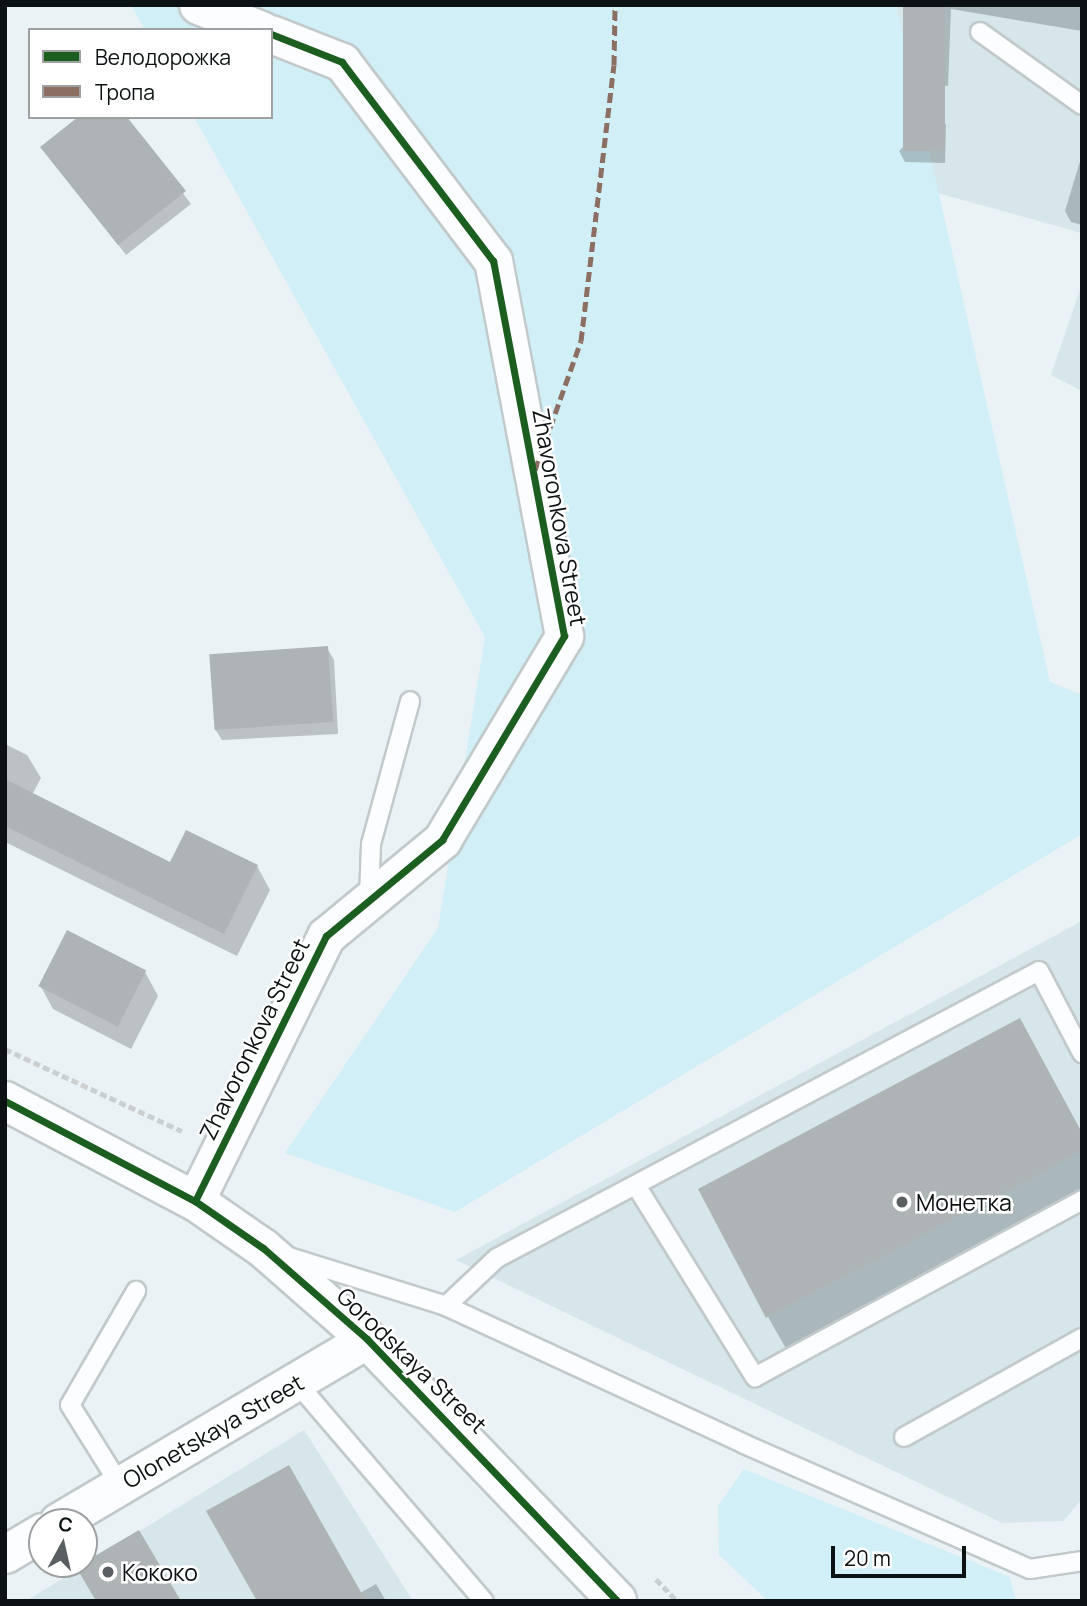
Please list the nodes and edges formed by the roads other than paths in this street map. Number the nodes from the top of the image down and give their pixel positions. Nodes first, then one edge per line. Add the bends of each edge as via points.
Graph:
1 (198, 5) edge
2 (256, 28) edge
3 (980, 32) dead end
4 (273, 35) edge
5 (1082, 105) edge
6 (410, 701) dead end
7 (369, 900) junction
8 (1082, 1053) edge
9 (5, 1101) edge
10 (637, 1187) junction
11 (1082, 1200) edge
12 (195, 1201) junction
13 (263, 1248) junction
14 (136, 1291) dead end
15 (446, 1306) junction
16 (1082, 1338) edge
17 (367, 1339) junction
18 (296, 1382) junction
19 (904, 1437) dead end
20 (120, 1485) junction
21 (81, 1508) edge
22 (28, 1540) edge
23 (5, 1554) edge
24 (1082, 1560) edge
25 (484, 1601) edge
26 (617, 1601) edge

1 - 2 street
3 - 5 lane
4 - 7 street, Zhavoronkova Street via 342,62 492,261 564,636 442,840
6 - 7 lane via 371,844
7 - 12 street, Zhavoronkova Street via 326,936
8 - 10 lane via 1039,971
9 - 12 street, Gorodskaya Street
10 - 11 lane via 755,1377
10 - 15 lane via 497,1258
12 - 13 street, Gorodskaya Street
13 - 15 lane
13 - 17 street, Gorodskaya Street
14 - 20 lane via 69,1405
15 - 24 lane via 1030,1569
16 - 19 lane
17 - 18 street, Olonetskaya Street
17 - 26 street, Gorodskaya Street
18 - 20 street, Olonetskaya Street
18 - 25 lane
20 - 21 street, Olonetskaya Street
22 - 23 street

